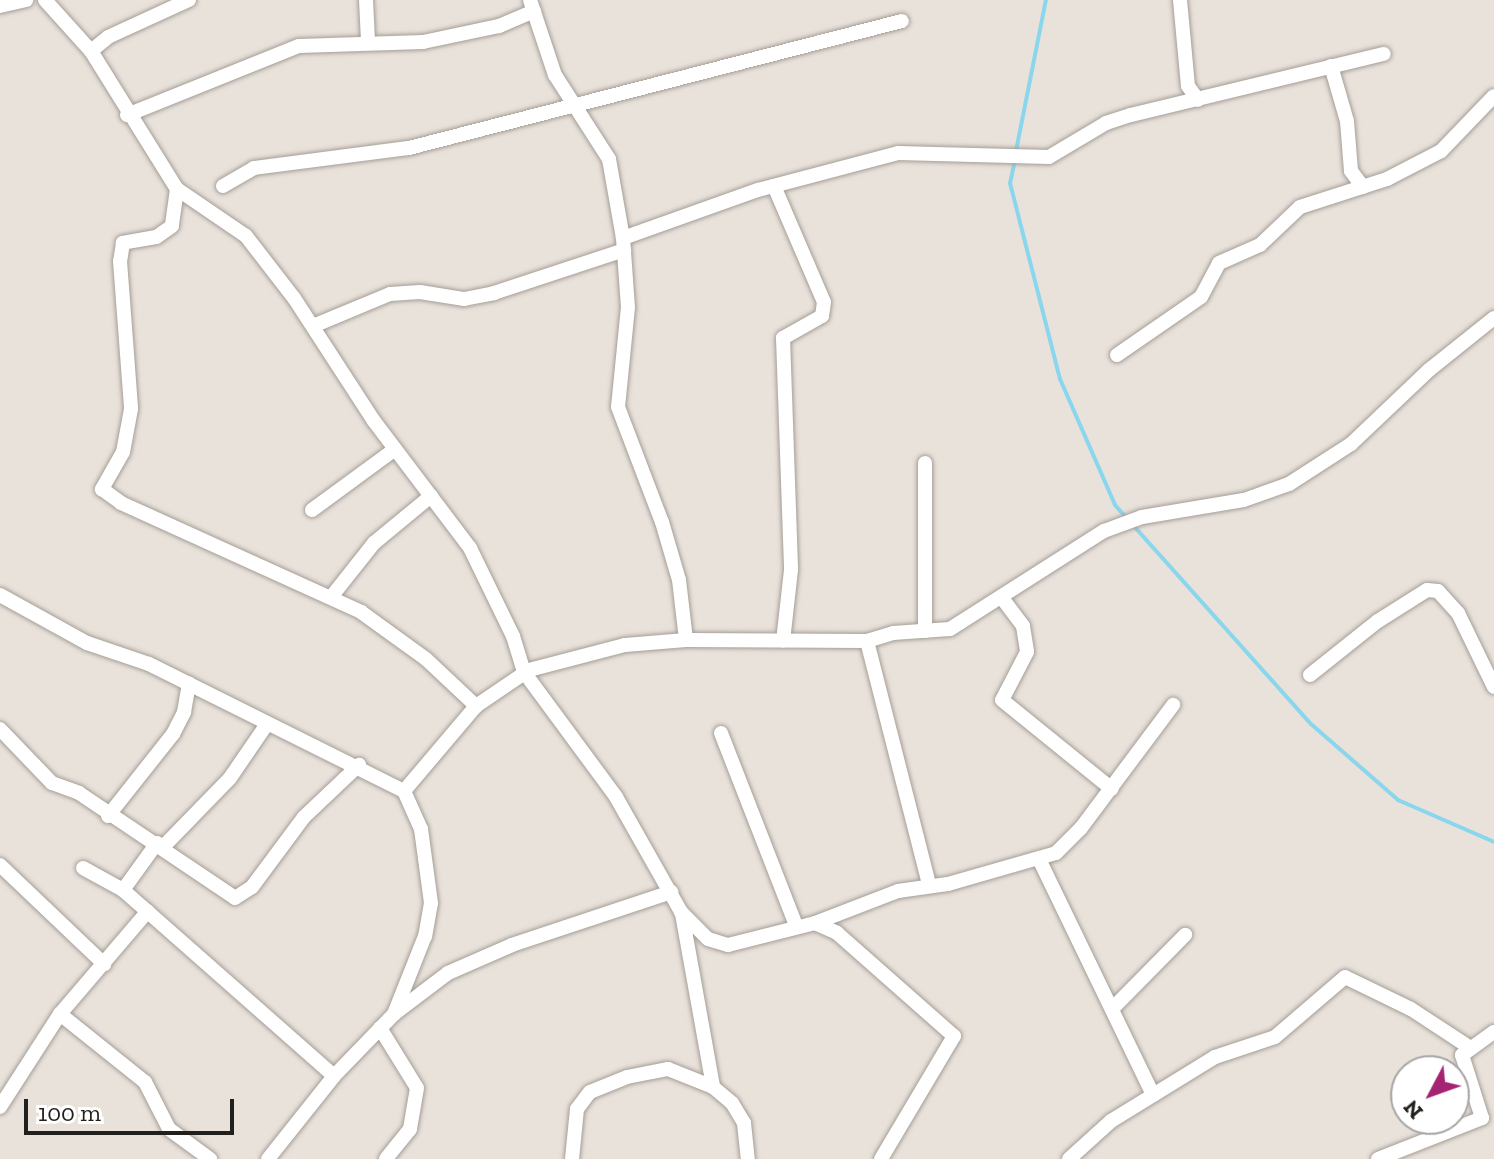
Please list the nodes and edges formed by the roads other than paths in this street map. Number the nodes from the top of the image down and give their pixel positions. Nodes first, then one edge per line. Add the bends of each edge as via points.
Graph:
1 (26, 0) edge
2 (45, 0) edge
3 (189, 0) edge
4 (366, 0) edge
5 (1180, 0) edge
6 (0, 6) edge
7 (532, 6) edge
8 (902, 21) dead end
9 (368, 41) junction
10 (91, 51) junction
11 (1384, 54) dead end
12 (1331, 66) junction
13 (1494, 96) edge
14 (1198, 100) junction
15 (576, 106) junction
16 (127, 115) junction
17 (223, 186) dead end
18 (774, 186) junction
19 (1363, 187) junction
20 (177, 189) junction
21 (623, 244) junction
22 (1494, 318) edge
23 (313, 326) junction
24 (1117, 355) dead end
25 (395, 449) junction
26 (925, 463) dead end
27 (431, 496) junction
28 (312, 510) dead end
29 (0, 595) edge
30 (332, 596) junction
31 (1002, 598) junction
32 (925, 631) junction
33 (686, 640) junction
34 (783, 641) junction
35 (867, 641) junction
36 (524, 672) junction
37 (1310, 675) dead end
38 (189, 683) junction
39 (1494, 687) edge
40 (1173, 705) dead end
41 (476, 706) junction
42 (267, 724) junction
43 (0, 729) edge
44 (721, 733) dead end
45 (359, 765) junction
46 (1112, 789) junction
47 (404, 791) junction
48 (108, 816) junction
49 (160, 845) junction
50 (1039, 859) junction
51 (0, 865) edge
52 (83, 868) dead end
53 (929, 884) junction
54 (123, 890) junction
55 (671, 892) junction
56 (148, 911) junction
57 (681, 912) junction
58 (836, 913) junction
59 (815, 923) junction
60 (796, 925) junction
61 (837, 933) junction
62 (1185, 935) dead end
63 (104, 964) junction
64 (1113, 1008) junction
65 (60, 1014) junction
66 (394, 1014) junction
67 (380, 1028) junction
68 (1494, 1032) edge
69 (1469, 1047) junction
70 (334, 1076) junction
71 (713, 1087) junction
72 (1153, 1095) junction
73 (0, 1107) edge
74 (210, 1159) edge
75 (268, 1159) edge
76 (386, 1159) edge
77 (572, 1159) edge
78 (748, 1159) edge
79 (881, 1159) edge
80 (1069, 1159) edge
81 (1378, 1159) edge

1 - 6 street
2 - 10 street
3 - 10 street via 108,37
4 - 9 street
5 - 14 street via 1188,86
7 - 9 street via 499,26 423,42
7 - 15 street via 555,75
8 - 15 street
9 - 16 street via 299,46
10 - 16 street
11 - 12 street
12 - 14 street
12 - 19 street via 1347,121 1351,171
13 - 19 street via 1441,151
14 - 18 street via 1106,123 1049,157 898,153
15 - 17 street via 380,154 254,168
15 - 21 street via 609,159
16 - 20 street
18 - 21 street
18 - 34 street via 824,302 822,316 783,338 791,570
19 - 24 street via 1300,207 1260,245 1213,268 1201,297
20 - 23 street via 246,236
20 - 30 street via 172,226 156,237 123,243 131,409 123,452 102,489 254,565
21 - 23 street via 494,293 464,299 420,292 390,294
21 - 33 street via 628,328 618,407 679,580
22 - 31 street via 1308,476 1244,500 1122,524
23 - 25 street
25 - 27 street
25 - 28 street
26 - 32 street
27 - 30 street via 374,543
27 - 36 street via 491,585
29 - 38 street via 87,643
30 - 41 street via 392,632
31 - 32 street via 950,629
31 - 46 street via 1023,626 1027,652 1002,700
32 - 35 street
33 - 34 street
33 - 36 street via 588,652
34 - 35 street
35 - 53 street
36 - 41 street
36 - 55 street via 616,797
37 - 39 street via 1427,590 1449,599
38 - 42 street
38 - 48 street via 173,734
40 - 46 street
41 - 47 street
42 - 45 street
42 - 49 street via 230,778
43 - 48 street via 52,783 79,793
44 - 60 street
45 - 47 street
45 - 49 street via 304,817 242,895 217,889
46 - 50 street via 1056,853
47 - 66 street via 421,829 431,903 425,936
48 - 49 street
49 - 54 street
50 - 53 street
50 - 64 street
51 - 63 street
52 - 54 street
53 - 58 street
54 - 56 street
55 - 57 street
55 - 66 street via 460,967
56 - 63 street
56 - 70 street
57 - 60 street via 717,944
57 - 71 street
58 - 59 street
58 - 61 street
59 - 60 street
59 - 61 street
61 - 79 street via 954,1036
62 - 64 street
63 - 65 street
64 - 72 street
65 - 73 street
65 - 74 street via 145,1082 169,1129
66 - 67 street
67 - 70 street
67 - 76 street via 417,1088 410,1129
68 - 69 street
69 - 72 street via 1411,1009 1345,977 1275,1037 1215,1057
69 - 81 street via 1462,1058 1482,1118
70 - 75 street
71 - 77 street via 668,1069 590,1092 577,1109
71 - 78 street via 739,1114
72 - 80 street via 1111,1121

